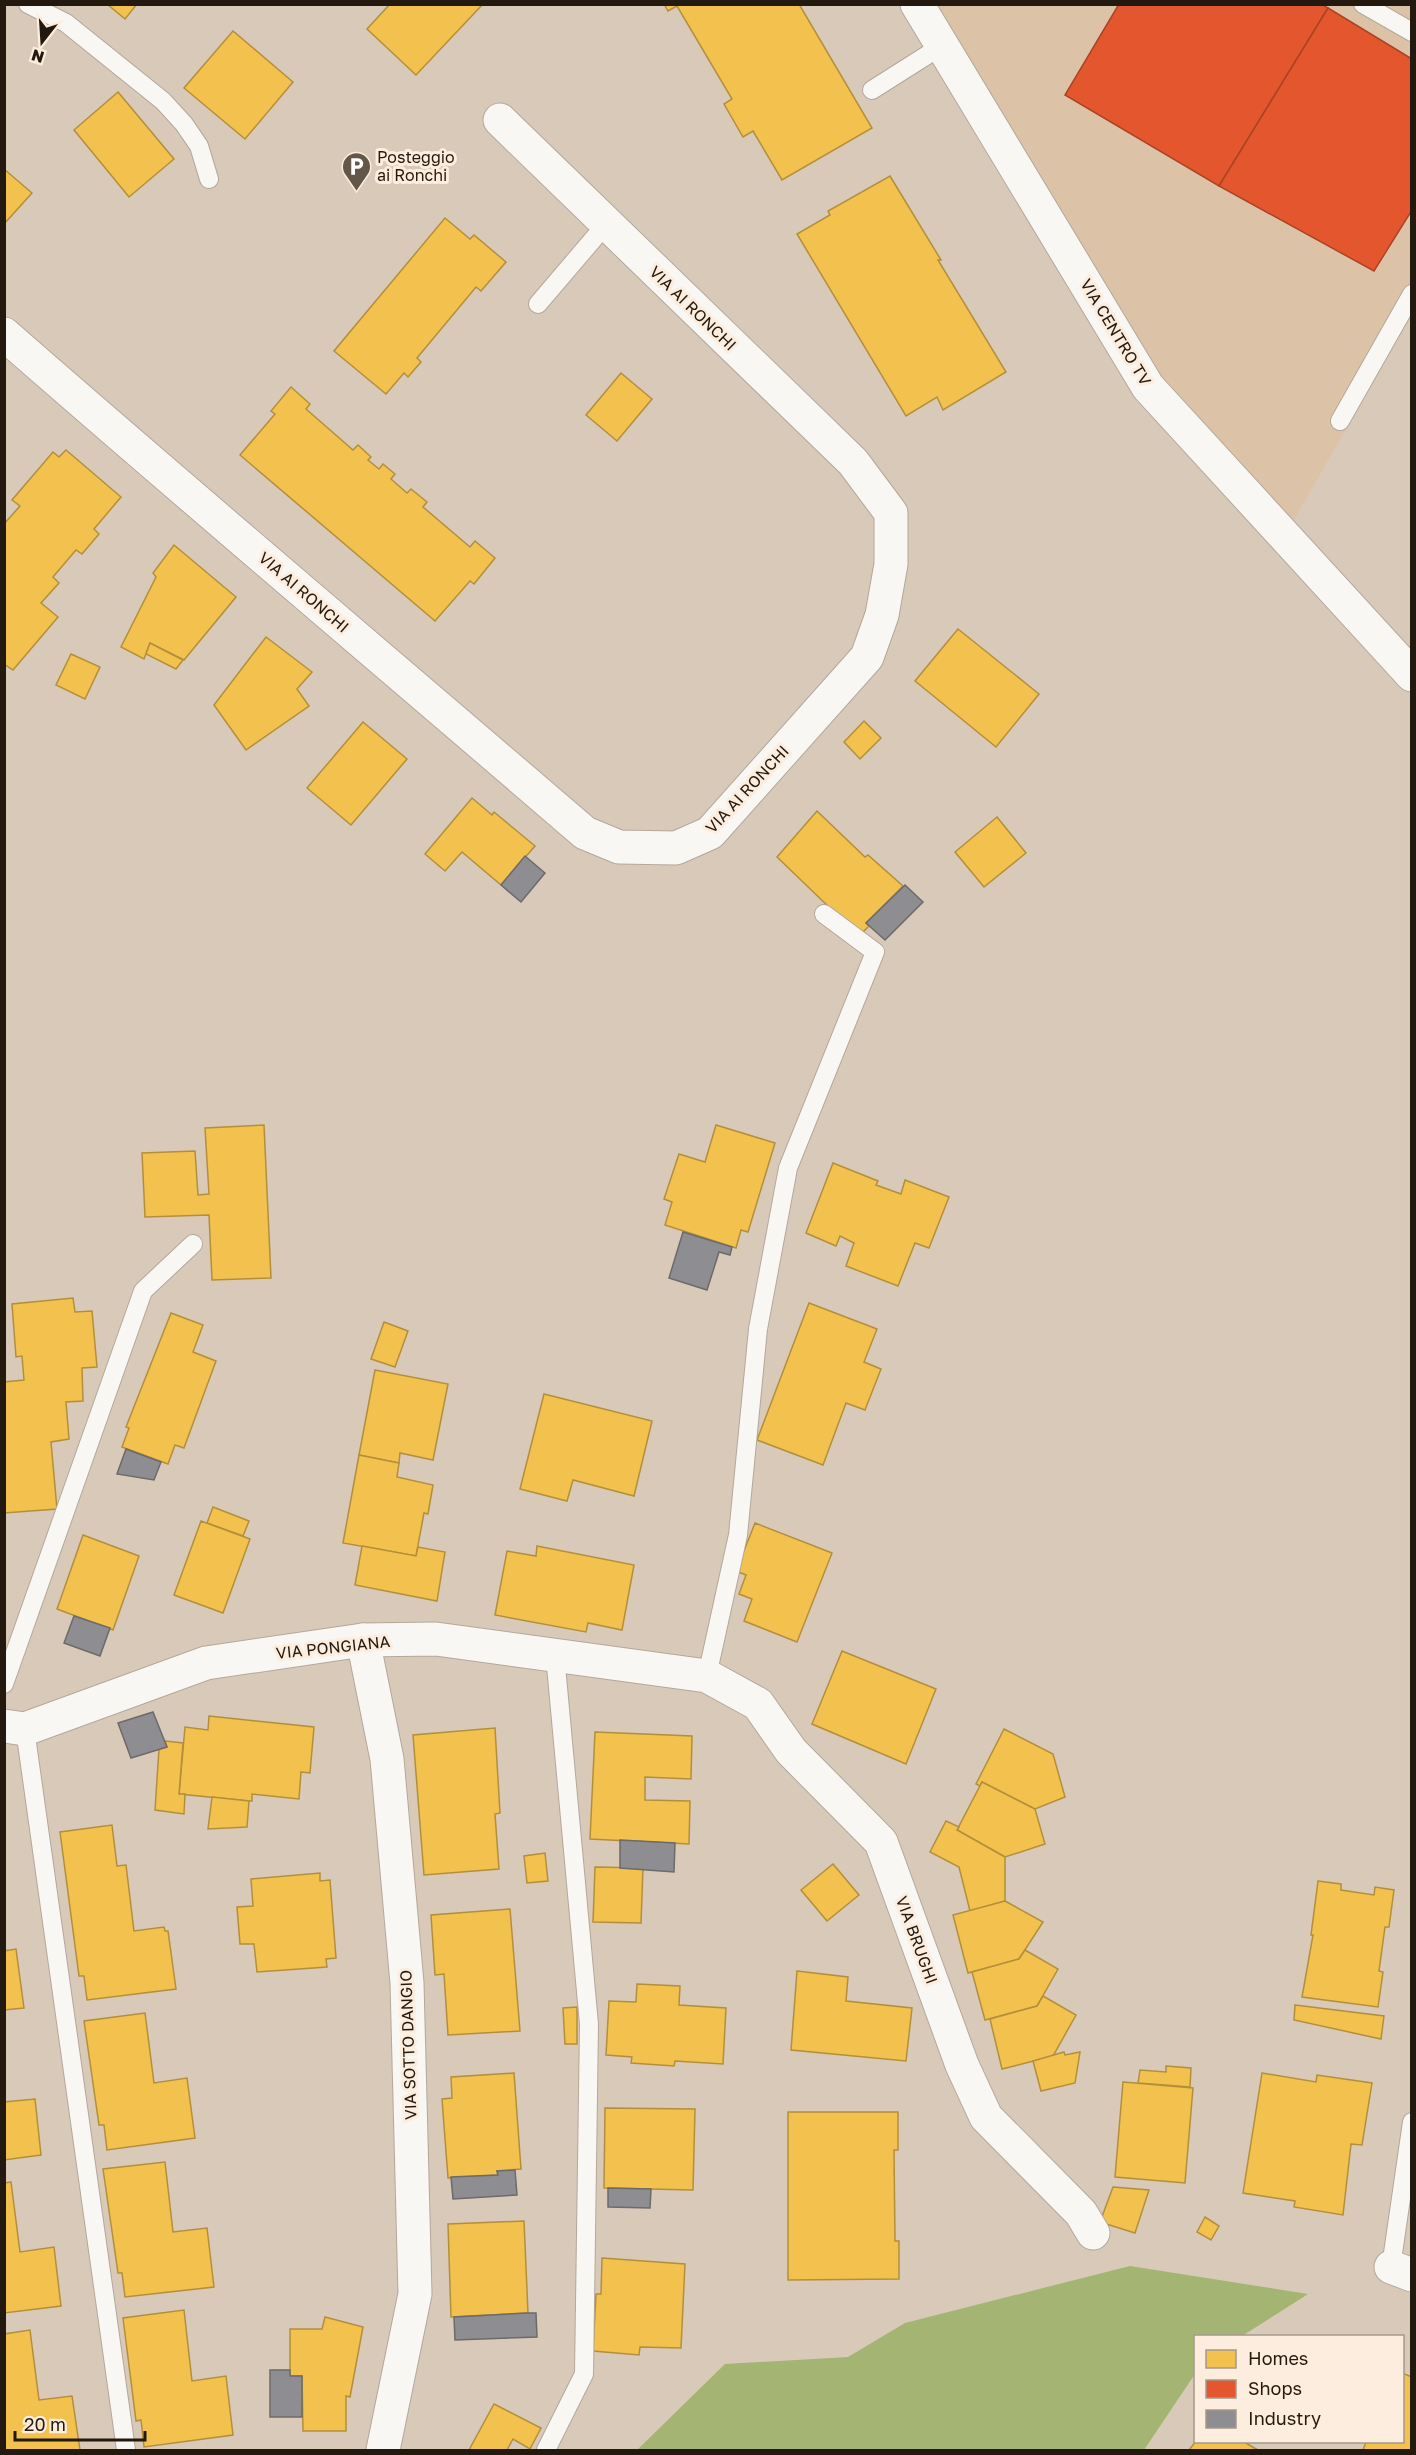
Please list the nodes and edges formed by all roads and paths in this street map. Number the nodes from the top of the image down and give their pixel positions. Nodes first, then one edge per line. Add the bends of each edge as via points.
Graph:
1 (28, 4) edge
2 (917, 4) edge
3 (1363, 4) edge
4 (1412, 32) edge
5 (942, 45) junction
6 (872, 90) dead end
7 (500, 120) dead end
8 (209, 179) dead end
9 (607, 223) junction
10 (1412, 294) edge
11 (538, 304) dead end
12 (4, 334) edge
13 (1340, 421) dead end
14 (1412, 675) edge
15 (824, 914) dead end
16 (193, 1244) dead end
17 (363, 1640) junction
18 (555, 1655) junction
19 (707, 1676) junction
20 (4, 1684) edge
21 (15, 1727) edge
22 (1412, 2122) edge
23 (1093, 2233) dead end
24 (1401, 2271) edge
25 (126, 2451) edge
26 (383, 2451) edge
27 (546, 2451) edge

1 - 8 lane via 66,23 164,101 199,146
2 - 5 street, VIA CENTRO TV
3 - 4 lane
5 - 6 lane
5 - 14 street, VIA CENTRO TV via 1148,387
7 - 9 street, VIA AI RONCHI
9 - 11 lane
9 - 12 street, VIA AI RONCHI via 853,462 891,513 891,564 882,615 867,657 710,833 676,848 619,847 585,833
10 - 13 lane
15 - 19 lane via 875,952 788,1168 758,1329 738,1535
16 - 20 lane via 143,1291
17 - 18 street, VIA PONGIANA via 436,1639
17 - 21 street, VIA PONGIANA via 206,1663
17 - 26 street, VIA SOTTO DANGIO via 387,1759 407,1983 415,2294
18 - 19 street, VIA PONGIANA
18 - 27 lane via 589,2024 584,2374
19 - 23 street, VIA BRUGHI via 758,1704 791,1751 881,1842 962,2065 987,2117 1082,2213
21 - 25 lane
22 - 24 lane

